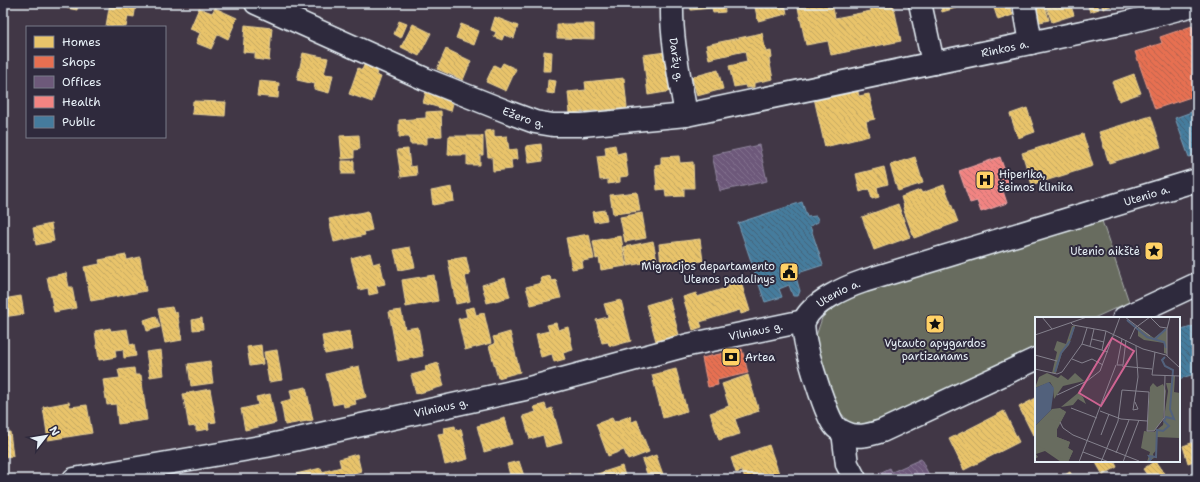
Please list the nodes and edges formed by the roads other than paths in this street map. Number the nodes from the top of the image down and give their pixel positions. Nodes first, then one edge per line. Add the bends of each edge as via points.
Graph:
1 (256, 3) edge
2 (672, 3) edge
3 (920, 3) edge
4 (1024, 3) edge
5 (1197, 4) edge
6 (1030, 43) junction
7 (933, 63) junction
8 (811, 89) joint
9 (686, 115) junction
10 (1197, 180) edge
11 (1197, 284) edge
12 (1126, 317) edge
13 (804, 321) junction
14 (1035, 359) edge
15 (843, 432) junction
16 (74, 479) edge
17 (855, 479) edge

1 - 9 street, Ežero g. via 425,79 535,122 582,125
2 - 9 street, Daržų g. via 675,52
3 - 7 street
4 - 6 street
5 - 6 street, Rinkos a. via 1125,23
6 - 7 street, Rinkos a.
7 - 8 street, Rinkos a.
8 - 9 street, Ežero g.
10 - 13 street, Utenio a. via 864,281 824,300
11 - 12 street
13 - 15 street via 804,337 826,409 834,426
13 - 16 street, Vilniaus g. via 688,345 525,389 347,429 266,446
14 - 15 street via 882,431 867,436 854,436
15 - 17 street via 847,464

